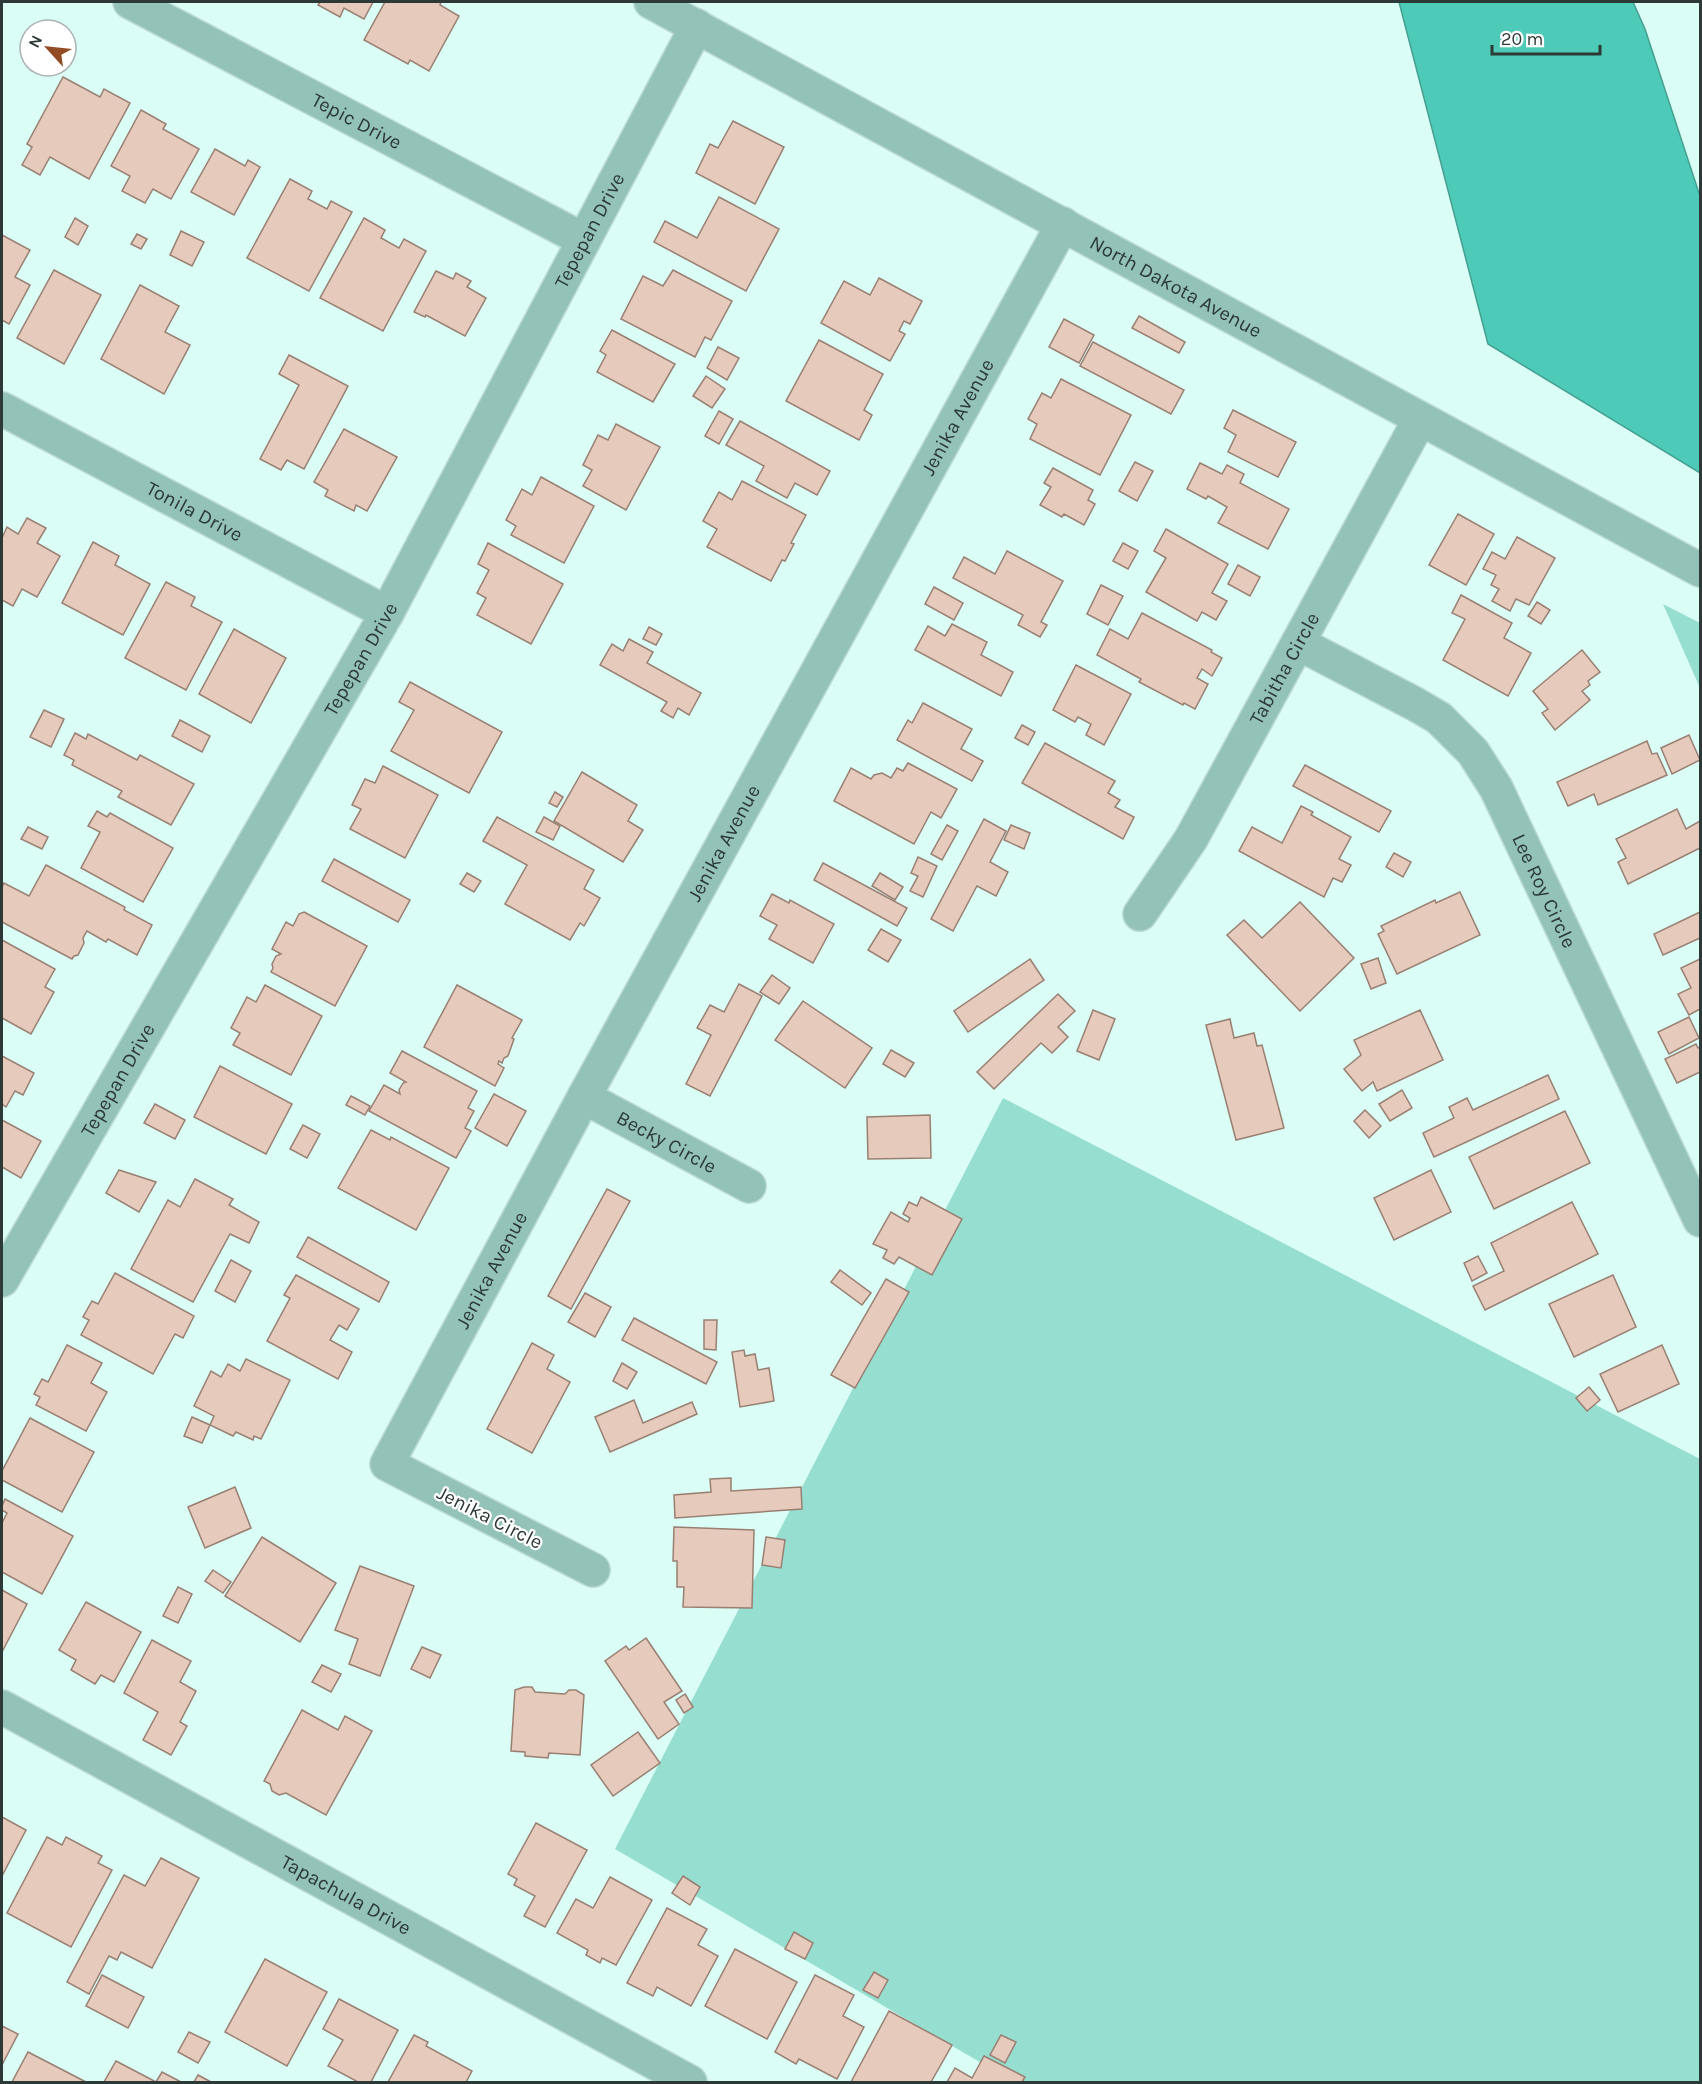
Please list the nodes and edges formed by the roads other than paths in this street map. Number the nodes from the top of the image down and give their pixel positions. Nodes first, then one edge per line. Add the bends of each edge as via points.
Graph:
1 (130, 2) edge
2 (651, 2) edge
3 (697, 26) junction
4 (1063, 224) junction
5 (584, 240) junction
6 (2, 409) edge
7 (1420, 418) junction
8 (1701, 570) edge
9 (387, 613) junction
10 (1298, 642) junction
11 (1140, 914) dead end
12 (584, 1097) junction
13 (749, 1186) dead end
14 (1701, 1220) edge
15 (2, 1280) edge
16 (387, 1464) joint
17 (593, 1570) dead end
18 (2, 1707) edge
19 (690, 2082) edge

1 - 5 street, Tepic Drive
2 - 3 street, North Dakota Avenue
3 - 4 street, North Dakota Avenue
3 - 5 street, Tepepan Drive
4 - 7 street, North Dakota Avenue
4 - 12 street, Jenika Avenue
5 - 9 street, Tepepan Drive
6 - 9 street, Tonila Drive
7 - 8 street, North Dakota Avenue
7 - 10 street, Tabitha Circle
9 - 15 street, Tepepan Drive
10 - 11 street, Tabitha Circle via 1191,839
10 - 14 street, Lee Roy Circle via 1439,718 1473,752 1496,788
12 - 13 street, Becky Circle
12 - 16 street, Jenika Avenue
16 - 17 street, Jenika Circle
18 - 19 street, Tapachula Drive

